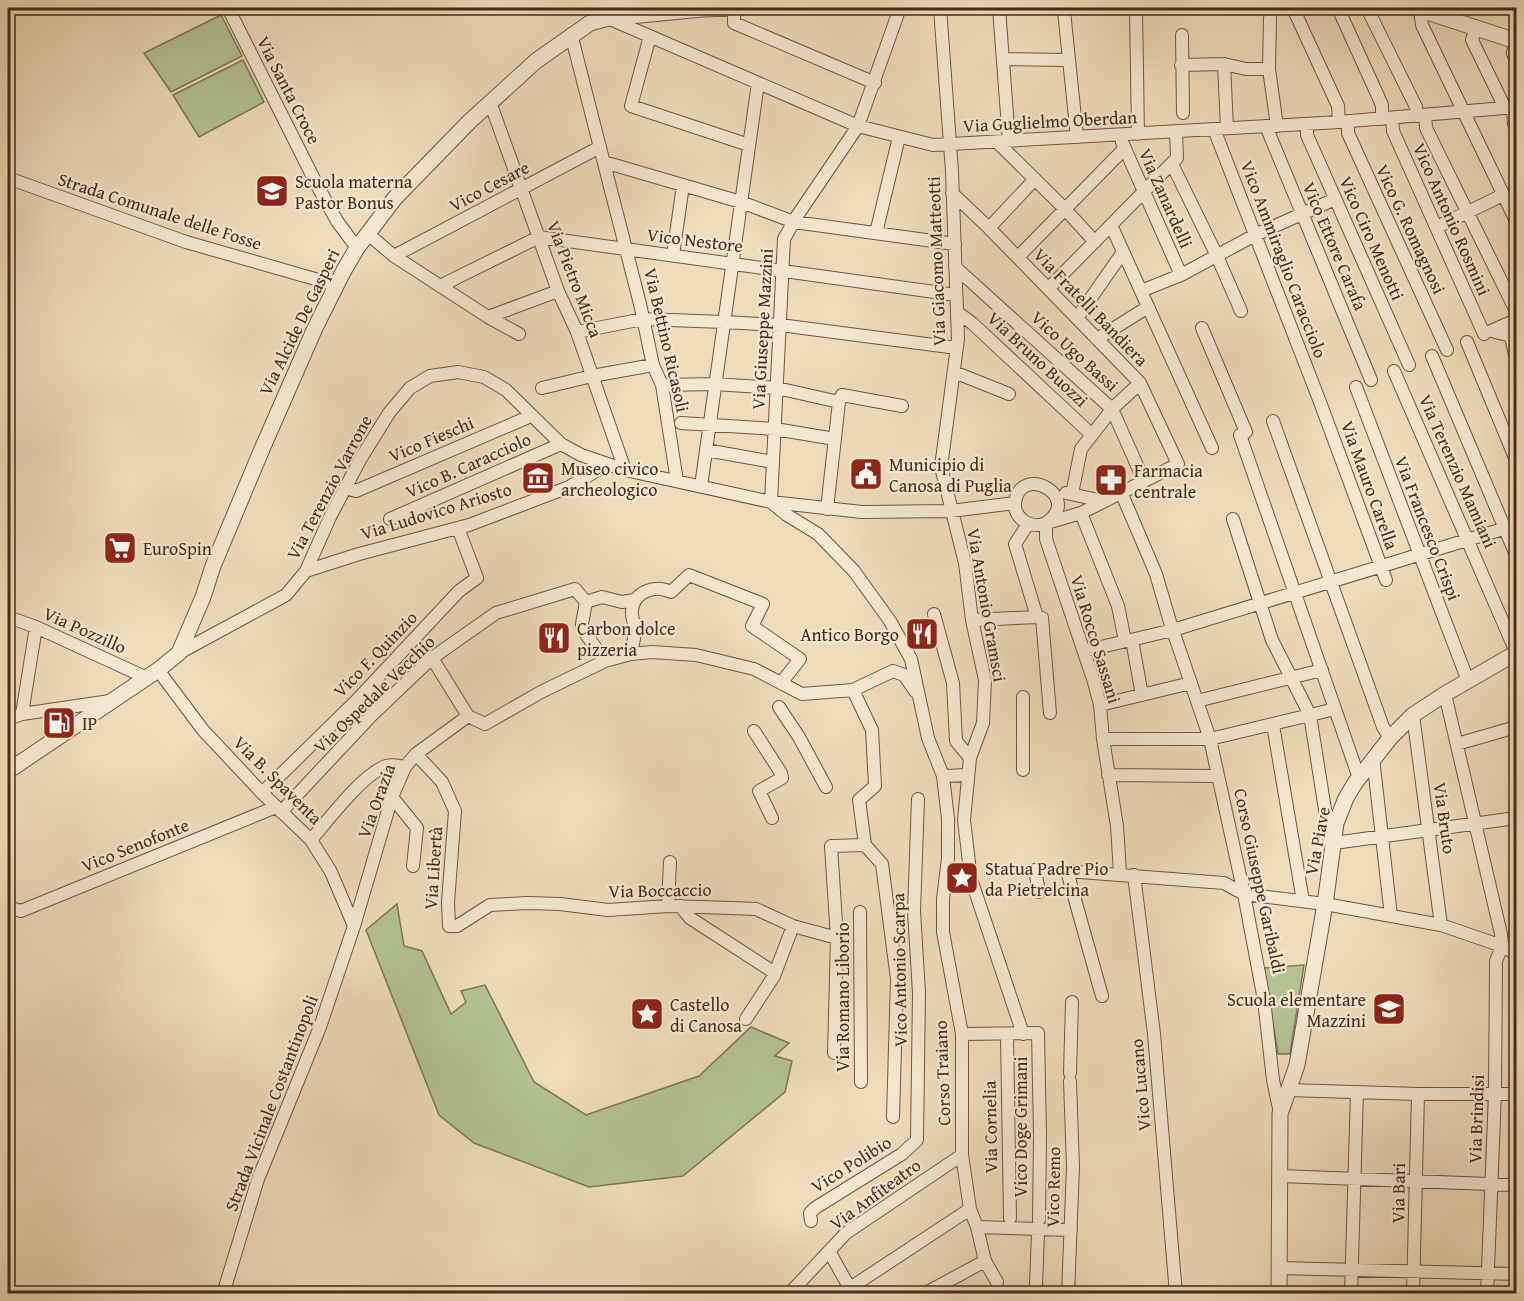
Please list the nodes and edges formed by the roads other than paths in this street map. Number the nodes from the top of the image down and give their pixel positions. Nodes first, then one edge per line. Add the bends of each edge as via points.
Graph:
1 (228, 8) edge
2 (702, 8) edge
3 (734, 8) edge
4 (739, 8) edge
5 (900, 8) edge
6 (940, 8) edge
7 (999, 8) edge
8 (1136, 8) edge
9 (1293, 8) edge
10 (1338, 8) edge
11 (1367, 8) edge
12 (1419, 8) edge
13 (1064, 11) dead end
14 (609, 18) junction
15 (1270, 18) dead end
16 (1476, 27) junction
17 (571, 34) junction
18 (1182, 35) dead end
19 (650, 36) junction
20 (1516, 40) edge
21 (1003, 59) junction
22 (1069, 60) junction
23 (1516, 60) edge
24 (1224, 64) junction
25 (1181, 65) junction
26 (1269, 69) junction
27 (758, 83) junction
28 (875, 83) junction
29 (490, 102) junction
30 (1511, 108) edge
31 (1464, 112) junction
32 (1183, 113) dead end
33 (1421, 115) junction
34 (1387, 118) junction
35 (1344, 122) junction
36 (1307, 124) junction
37 (858, 126) junction
38 (1271, 126) junction
39 (1220, 129) junction
40 (1516, 129) edge
41 (1176, 132) junction
42 (1138, 134) junction
43 (1120, 135) junction
44 (899, 137) junction
45 (1077, 137) junction
46 (1003, 142) junction
47 (749, 145) junction
48 (950, 145) junction
49 (600, 147) junction
50 (1125, 148) junction
51 (604, 162) junction
52 (1172, 164) junction
53 (8, 178) edge
54 (1035, 179) junction
55 (683, 185) junction
56 (522, 189) junction
57 (1144, 192) junction
58 (952, 193) junction
59 (1503, 195) junction
60 (1335, 199) junction
61 (741, 202) junction
62 (1065, 209) junction
63 (1469, 212) junction
64 (1302, 214) junction
65 (1516, 221) edge
66 (794, 222) junction
67 (1111, 225) junction
68 (1437, 227) junction
69 (989, 228) junction
70 (876, 233) junction
71 (368, 234) junction
72 (1255, 235) junction
73 (539, 237) junction
74 (1095, 242) junction
75 (955, 244) junction
76 (357, 248) junction
77 (626, 249) junction
78 (1123, 252) junction
79 (673, 255) junction
80 (394, 256) junction
81 (1217, 256) junction
82 (1018, 257) junction
83 (732, 262) junction
84 (955, 267) junction
85 (783, 270) junction
86 (1181, 275) junction
87 (336, 285) junction
88 (440, 286) junction
89 (1048, 289) junction
90 (558, 291) junction
91 (1141, 291) junction
92 (956, 294) junction
93 (1148, 307) junction
94 (1516, 310) edge
95 (1241, 311) dead end
96 (957, 312) junction
97 (488, 317) junction
98 (1077, 318) junction
99 (643, 319) junction
100 (1516, 320) edge
101 (724, 322) junction
102 (780, 325) junction
103 (1202, 328) dead end
104 (577, 332) junction
105 (1488, 333) junction
106 (519, 334) dead end
107 (1514, 337) edge
108 (1097, 339) junction
109 (1467, 342) dead end
110 (957, 348) junction
111 (1447, 350) dead end
112 (1432, 356) dead end
113 (1516, 359) edge
114 (653, 364) junction
115 (1409, 365) dead end
116 (1394, 371) dead end
117 (954, 372) junction
118 (592, 376) junction
119 (1371, 380) dead end
120 (1140, 383) junction
121 (715, 384) junction
122 (662, 385) junction
123 (1356, 387) dead end
124 (542, 388) dead end
125 (777, 388) junction
126 (1009, 394) dead end
127 (839, 402) junction
128 (1320, 402) joint
129 (902, 406) dead end
130 (1112, 410) junction
131 (531, 416) junction
132 (1273, 421) dead end
133 (681, 423) dead end
134 (710, 424) junction
135 (775, 429) junction
136 (1092, 435) junction
137 (835, 439) junction
138 (561, 444) junction
139 (1212, 448) dead end
140 (706, 450) junction
141 (1516, 460) edge
142 (773, 462) junction
143 (606, 465) junction
144 (625, 471) junction
145 (677, 481) junction
146 (1144, 481) junction
147 (701, 486) junction
148 (346, 488) junction
149 (1051, 490) junction
150 (1121, 492) junction
151 (1072, 494) junction
152 (1103, 501) junction
153 (771, 502) junction
154 (1015, 503) junction
155 (827, 509) junction
156 (951, 511) junction
157 (1081, 513) junction
158 (390, 519) dead end
159 (1233, 519) dead end
160 (1046, 523) junction
161 (1028, 524) junction
162 (1511, 527) edge
163 (458, 528) junction
164 (1468, 540) junction
165 (1420, 555) junction
166 (1516, 555) edge
167 (1381, 566) junction
168 (306, 571) junction
169 (1386, 580) dead end
170 (1331, 581) junction
171 (1295, 593) junction
172 (634, 600) junction
173 (586, 602) junction
174 (1261, 604) junction
175 (934, 614) dead end
176 (8, 617) edge
177 (1037, 617) junction
178 (972, 620) junction
179 (36, 627) junction
180 (1173, 630) junction
181 (1129, 640) junction
182 (1084, 651) junction
183 (179, 653) junction
184 (1516, 653) edge
185 (631, 654) junction
186 (432, 658) junction
187 (606, 660) junction
188 (1322, 670) junction
189 (153, 674) junction
190 (1291, 677) junction
191 (1468, 681) junction
192 (781, 683) junction
193 (1191, 683) junction
194 (853, 690) junction
195 (917, 694) junction
196 (1445, 694) junction
197 (1142, 695) junction
198 (1023, 697) dead end
199 (114, 700) junction
200 (1197, 701) junction
201 (1100, 705) junction
202 (779, 707) dead end
203 (1335, 709) junction
204 (1050, 712) dead end
205 (22, 714) junction
206 (1310, 715) junction
207 (1413, 715) junction
208 (468, 716) junction
209 (8, 718) edge
210 (1273, 725) junction
211 (1516, 727) edge
212 (754, 730) dead end
213 (1210, 738) junction
214 (1390, 738) junction
215 (1103, 739) junction
216 (1456, 744) junction
217 (416, 754) junction
218 (970, 758) junction
219 (1374, 758) junction
220 (405, 767) junction
221 (1023, 770) dead end
222 (8, 771) edge
223 (967, 775) junction
224 (943, 776) junction
225 (1108, 776) junction
226 (1218, 776) junction
227 (1359, 778) junction
228 (826, 787) dead end
229 (261, 793) junction
230 (392, 797) junction
231 (918, 799) dead end
232 (278, 810) junction
233 (772, 818) dead end
234 (1516, 818) edge
235 (948, 819) junction
236 (964, 820) junction
237 (1475, 823) junction
238 (1428, 830) junction
239 (1382, 836) junction
240 (311, 840) junction
241 (1334, 843) junction
242 (865, 845) junction
243 (969, 855) junction
244 (948, 858) junction
245 (670, 862) dead end
246 (413, 866) dead end
247 (1035, 870) dead end
248 (1120, 873) junction
249 (1134, 874) junction
250 (1039, 892) dead end
251 (1244, 894) junction
252 (1303, 902) junction
253 (1325, 904) junction
254 (8, 905) edge
255 (674, 906) junction
256 (860, 912) dead end
257 (1391, 916) junction
258 (1441, 925) junction
259 (354, 926) junction
260 (448, 926) joint
261 (793, 926) junction
262 (837, 939) junction
263 (1502, 946) junction
264 (1516, 954) edge
265 (775, 973) junction
266 (1101, 996) dead end
267 (1072, 1002) dead end
268 (746, 1019) dead end
269 (962, 1034) junction
270 (1023, 1034) junction
271 (1006, 1035) junction
272 (834, 1053) dead end
273 (861, 1082) dead end
274 (1288, 1090) junction
275 (1357, 1092) junction
276 (1495, 1093) junction
277 (1418, 1094) junction
278 (1516, 1094) edge
279 (1280, 1114) junction
280 (893, 1117) dead end
281 (917, 1140) joint
282 (962, 1155) junction
283 (1280, 1176) junction
284 (1354, 1179) junction
285 (1416, 1182) junction
286 (1492, 1184) junction
287 (1516, 1185) edge
288 (970, 1209) junction
289 (1010, 1218) dead end
290 (1039, 1220) dead end
291 (811, 1221) dead end
292 (977, 1227) junction
293 (1071, 1230) junction
294 (1038, 1233) dead end
295 (829, 1251) junction
296 (986, 1261) junction
297 (1279, 1268) junction
298 (1352, 1269) junction
299 (1414, 1271) junction
300 (1488, 1273) junction
301 (1516, 1274) edge
302 (997, 1282) dead end
303 (1036, 1285) dead end
304 (851, 1291) edge
305 (223, 1293) edge
306 (789, 1293) edge
307 (924, 1293) edge
308 (1068, 1293) edge
309 (1176, 1293) edge
310 (1279, 1293) edge
311 (1351, 1293) edge
312 (1413, 1293) edge
313 (1487, 1293) edge

1 - 76 street, Via Santa Croce via 317,186
2 - 3 street, Via Alcide De Gasperi
2 - 14 street, Via Alcide De Gasperi
3 - 4 street, Via Alcide De Gasperi
3 - 28 street via 734,23
5 - 28 street, Via Giuseppe Mazzini
6 - 48 street, Via Giacomo Matteotti
7 - 21 street
8 - 42 street
9 - 35 street, Vico G. Romagnosi
10 - 34 street, Vico Antonio Rosmini
11 - 33 street
12 - 16 street
12 - 31 street via 1422,25
13 - 22 street
14 - 17 street, Via Alcide De Gasperi
14 - 19 street, Via Guglielmo Oberdan
15 - 26 street, Vico Ettore Carafa
16 - 20 street
16 - 30 street via 1472,39
17 - 29 street, Via Alcide De Gasperi
17 - 49 street, Via Bettino Ricasoli
18 - 25 street
19 - 27 street, Via Guglielmo Oberdan
19 - 47 street via 632,106
20 - 23 street
21 - 22 street
21 - 46 street
22 - 45 street
24 - 25 street
24 - 26 street
24 - 39 street, Vico Ammiraglio Caracciolo
25 - 32 street
26 - 38 street, Vico Ettore Carafa
27 - 37 street, Via Guglielmo Oberdan
27 - 47 street
28 - 37 street, Via Giuseppe Mazzini
29 - 56 street, Via Pietro Micca
29 - 71 street, Via Alcide De Gasperi via 395,198
30 - 31 street, Via Guglielmo Oberdan
30 - 40 street
31 - 33 street, Via Guglielmo Oberdan
31 - 59 street
33 - 34 street, Via Guglielmo Oberdan
33 - 63 street
34 - 35 street, Via Guglielmo Oberdan
34 - 68 street, Vico Antonio Rosmini
35 - 36 street, Via Guglielmo Oberdan
35 - 111 street, Vico G. Romagnosi
36 - 38 street, Via Guglielmo Oberdan
36 - 60 street, Vico Ciro Menotti via 1307,135
37 - 44 street, Via Guglielmo Oberdan
37 - 66 street, Via Giuseppe Mazzini
38 - 39 street, Via Guglielmo Oberdan
38 - 64 street, Vico Ettore Carafa
39 - 41 street, Via Guglielmo Oberdan
39 - 72 street, Vico Ammiraglio Caracciolo
41 - 42 street, Via Guglielmo Oberdan
41 - 52 street via 1177,158
42 - 43 street, Via Guglielmo Oberdan
43 - 45 street, Via Guglielmo Oberdan
43 - 50 street, Via Zanardelli
44 - 48 street, Via Guglielmo Oberdan
44 - 70 street
45 - 46 street, Via Guglielmo Oberdan
46 - 48 street, Via Guglielmo Oberdan
46 - 54 street
47 - 61 street
48 - 58 street, Via Giacomo Matteotti
49 - 51 street, Via Bettino Ricasoli
49 - 56 street, Vico Cesare
50 - 57 street, Via Zanardelli
50 - 62 street
51 - 55 street
51 - 77 street, Via Bettino Ricasoli
52 - 57 street
52 - 81 street
53 - 87 street, Strada Comunale delle Fosse via 186,242
54 - 62 street
54 - 69 street
55 - 61 street
55 - 79 street
56 - 73 street, Via Pietro Micca
56 - 80 street, Vico Cesare
57 - 67 street
57 - 86 street, Via Zanardelli
58 - 69 street, Via Fratelli Bandiera
58 - 75 street, Via Giacomo Matteotti
59 - 63 street
59 - 65 street
60 - 64 street
60 - 115 street, Vico Ciro Menotti
61 - 66 street
61 - 83 street
62 - 74 street
62 - 82 street
63 - 68 street
63 - 94 street
64 - 72 street
64 - 119 street, Vico Ettore Carafa
66 - 70 street
66 - 85 street, Via Giuseppe Mazzini via 784,239
67 - 74 street
67 - 78 street
68 - 105 street, Vico Antonio Rosmini
69 - 82 street, Via Fratelli Bandiera
70 - 75 street
71 - 76 street, Via Alcide De Gasperi
71 - 80 street
72 - 81 street
72 - 128 street, Vico Ammiraglio Caracciolo
73 - 77 street, Vico Nestore
73 - 88 street
73 - 90 street, Via Pietro Micca
74 - 89 street
75 - 84 street, Via Giacomo Matteotti
76 - 87 street, Via Alcide De Gasperi
77 - 79 street, Vico Nestore
77 - 99 street, Via Bettino Ricasoli
78 - 91 street
78 - 98 street
79 - 83 street, Vico Nestore
80 - 88 street
81 - 86 street
81 - 95 street
82 - 89 street, Via Fratelli Bandiera
83 - 85 street, Vico Nestore
83 - 101 street
84 - 92 street, Via Giacomo Matteotti
84 - 130 street, Vico Ugo Bassi
85 - 92 street, Vico Nestore
85 - 102 street, Via Giuseppe Mazzini
86 - 91 street
87 - 183 street, Via Alcide De Gasperi via 262,449
88 - 97 street
89 - 98 street, Via Fratelli Bandiera
90 - 97 street
90 - 104 street, Via Pietro Micca
91 - 93 street
92 - 96 street, Via Giacomo Matteotti
93 - 108 street
93 - 139 street
96 - 110 street, Via Giacomo Matteotti
96 - 136 street, Via Bruno Buozzi
97 - 106 street
98 - 108 street, Via Fratelli Bandiera
99 - 101 street
99 - 104 street
99 - 114 street, Via Bettino Ricasoli
100 - 105 street
101 - 102 street
101 - 121 street
102 - 110 street
102 - 125 street, Via Giuseppe Mazzini
103 - 171 street via 1243,433
104 - 118 street, Via Pietro Micca
105 - 107 street
107 - 113 street
108 - 120 street, Via Fratelli Bandiera
109 - 141 street
110 - 117 street, Via Giacomo Matteotti
112 - 162 street
114 - 118 street
114 - 122 street, Via Bettino Ricasoli
116 - 164 street, Via Terenzio Mamiani
117 - 126 street
117 - 156 street, Via Giacomo Matteotti via 941,467
118 - 124 street
118 - 144 street, Via Pietro Micca
120 - 130 street
120 - 146 street, Via Fratelli Bandiera via 1178,464
121 - 122 street
121 - 125 street
121 - 134 street
122 - 145 street, Via Bettino Ricasoli
123 - 165 street, Via Francesco Crispi
125 - 127 street
125 - 135 street, Via Giuseppe Mazzini
127 - 129 street via 842,395
127 - 137 street
128 - 167 street, Via Mauro Carella
130 - 136 street
130 - 146 street, Vico Ugo Bassi
131 - 138 street, Via Terenzio Varrone
131 - 148 street, Vico Fieschi via 356,491
131 - 148 street, Via Terenzio Varrone via 506,390 484,377 458,372 430,376 410,388 394,406
132 - 170 street
133 - 134 street
134 - 135 street
134 - 140 street
135 - 137 street
135 - 142 street, Via Giuseppe Mazzini
136 - 151 street via 1081,449
137 - 155 street
138 - 143 street, Via Terenzio Varrone
138 - 158 street, Vico B. Caracciolo
140 - 142 street
140 - 147 street
142 - 153 street, Via Giuseppe Mazzini
143 - 144 street, Via Terenzio Varrone
143 - 163 street, Via Ludovico Ariosto via 569,487
144 - 145 street, Via Terenzio Varrone
145 - 147 street, Via Terenzio Varrone
146 - 150 street
147 - 153 street, Via Terenzio Varrone
148 - 168 street, Via Terenzio Varrone
149 - 151 street
149 - 154 street via 1041,484 1029,485 1019,492
149 - 160 street via 1057,508
150 - 152 street
150 - 180 street, Corso Giuseppe Garibaldi via 1156,574
151 - 152 street
152 - 157 street
153 - 155 street, Via Terenzio Varrone
153 - 195 street, Corso Traiano via 818,534 854,571 890,621 911,659
154 - 156 street, Via Terenzio Varrone
154 - 161 street via 1020,518
155 - 156 street, Via Terenzio Varrone
156 - 178 street, Via Antonio Gramsci via 965,563
157 - 160 street
157 - 181 street
159 - 174 street
160 - 161 street
160 - 182 street, Via Rocco Sassani via 1046,539
161 - 177 street via 1016,544
162 - 164 street
162 - 166 street
163 - 168 street, Via Ludovico Ariosto
163 - 229 street, Vico F. Quinzio via 477,578 459,591 356,701
164 - 165 street
164 - 184 street, Via Terenzio Mamiani
165 - 167 street
165 - 191 street, Via Francesco Crispi
167 - 169 street, Via Mauro Carella
167 - 170 street
168 - 183 street, Via Terenzio Varrone via 286,595
170 - 171 street
170 - 214 street
171 - 174 street
171 - 188 street
172 - 173 street, Via Ospedale Vecchio via 622,602 602,597
172 - 185 street
172 - 192 street via 645,591 663,588 671,592 689,575 763,604 752,626 800,659
173 - 186 street, Via Ospedale Vecchio via 575,589 496,613
173 - 187 street via 583,630
174 - 180 street
174 - 190 street via 1272,640
175 - 218 street via 952,683 956,741
176 - 179 street, Via Pozzillo
177 - 178 street
177 - 204 street via 1042,618
178 - 218 street, Via Antonio Gramsci via 985,680 983,723
179 - 189 street, Via Pozzillo
179 - 205 street
180 - 181 street
180 - 193 street, Corso Giuseppe Garibaldi
181 - 182 street
181 - 197 street
182 - 201 street, Via Rocco Sassani
183 - 189 street
184 - 191 street, Via Piave
185 - 187 street
185 - 192 street via 696,655 754,669
186 - 208 street
186 - 232 street, Via Ospedale Vecchio
187 - 208 street via 484,724
188 - 190 street
188 - 203 street
189 - 199 street
189 - 229 street, Via B. Spaventa
190 - 200 street
190 - 206 street
191 - 196 street, Via Piave
192 - 194 street via 802,694
193 - 197 street
193 - 200 street, Corso Giuseppe Garibaldi
194 - 195 street via 893,671 904,675
194 - 242 street via 872,730 875,786 859,800
195 - 224 street, Corso Traiano
196 - 207 street, Via Piave
196 - 216 street
197 - 201 street
198 - 221 street
199 - 205 street
199 - 222 street
200 - 213 street, Corso Giuseppe Garibaldi
201 - 215 street, Via Rocco Sassani
202 - 228 street
203 - 206 street
203 - 227 street
205 - 209 street
206 - 210 street
206 - 241 street via 1330,841
207 - 214 street, Via Piave
207 - 238 street, Via Bruto
208 - 217 street, Via Orazia
210 - 213 street
210 - 252 street
211 - 216 street
212 - 233 street via 781,773 782,778 759,791
213 - 215 street
213 - 226 street, Corso Giuseppe Garibaldi
214 - 219 street, Via Piave
215 - 225 street, Via Rocco Sassani
216 - 237 street
217 - 220 street, Via Orazia
217 - 260 street, Via Libertà via 442,782 455,811
218 - 223 street, Via Antonio Gramsci
219 - 227 street, Via Piave
219 - 239 street
220 - 230 street, Via Orazia
220 - 240 street via 393,765 377,771
223 - 224 street
223 - 236 street, Via Antonio Gramsci
224 - 235 street, Corso Traiano
225 - 226 street
225 - 248 street, Via Rocco Sassani
226 - 251 street, Corso Giuseppe Garibaldi
227 - 241 street, Via Piave via 1336,823
229 - 232 street, Via B. Spaventa
230 - 246 street via 417,828
230 - 259 street, Via Orazia
231 - 281 street, Vico Antonio Scarpa via 914,911 919,993
232 - 240 street, Via B. Spaventa
232 - 254 street, Vico Senofonte via 21,911
234 - 237 street
235 - 236 street
235 - 244 street, Corso Traiano
236 - 243 street, Via Antonio Gramsci
237 - 238 street
237 - 263 street
238 - 239 street
238 - 258 street, Via Bruto
239 - 241 street
239 - 257 street
240 - 259 street, Via B. Spaventa via 331,872
241 - 253 street, Via Piave
242 - 262 street via 831,846
242 - 280 street via 882,864 897,979
243 - 244 street
243 - 270 street, Via Antonio Gramsci via 971,879
244 - 269 street, Corso Traiano via 943,932
245 - 255 street
247 - 250 street
248 - 249 street
248 - 266 street via 1067,871
249 - 251 street via 1224,883
249 - 309 street, Vico Lucano via 1154,1034
251 - 252 street
251 - 279 street, Corso Giuseppe Garibaldi
252 - 253 street
253 - 257 street
253 - 274 street, Via Piave via 1297,1065
255 - 260 street, Via Boccaccio via 608,910 560,904 490,905 457,926
255 - 261 street, Via Boccaccio via 756,909
255 - 265 street
256 - 273 street, Via Romano Liborio
257 - 258 street
258 - 263 street
259 - 305 street, Strada Vicinale Costantinopoli via 320,1028 258,1179
261 - 262 street, Via Boccaccio
261 - 265 street
262 - 272 street
263 - 264 street
263 - 276 street, Via Brindisi via 1496,961
265 - 268 street
267 - 293 street, Vico Remo
269 - 271 street
269 - 282 street, Corso Traiano
270 - 271 street
270 - 290 street, Vico Doge Grimani via 1038,1033
271 - 289 street, Via Cornelia
274 - 275 street
274 - 279 street, Via Piave
275 - 277 street
275 - 284 street
276 - 277 street
276 - 278 street
276 - 286 street, Via Brindisi
277 - 285 street, Via Bari
279 - 283 street, Corso Giuseppe Garibaldi
281 - 291 street, Vico Polibio via 902,1154 815,1208 810,1213
282 - 288 street, Corso Traiano
282 - 295 street, Via Anfiteatro via 846,1233
283 - 284 street
283 - 297 street, Corso Giuseppe Garibaldi
284 - 285 street
284 - 298 street
285 - 286 street
285 - 299 street, Via Bari
286 - 287 street
286 - 300 street, Via Brindisi
288 - 292 street, Corso Traiano
288 - 304 street
292 - 293 street
292 - 296 street, Corso Traiano
293 - 308 street, Vico Remo
294 - 303 street
295 - 304 street
295 - 306 street, Via Anfiteatro
296 - 302 street, Corso Traiano
296 - 307 street
297 - 298 street
297 - 310 street, Corso Giuseppe Garibaldi
298 - 299 street
298 - 311 street
299 - 300 street
299 - 312 street, Via Bari
300 - 301 street
300 - 313 street, Via Brindisi

